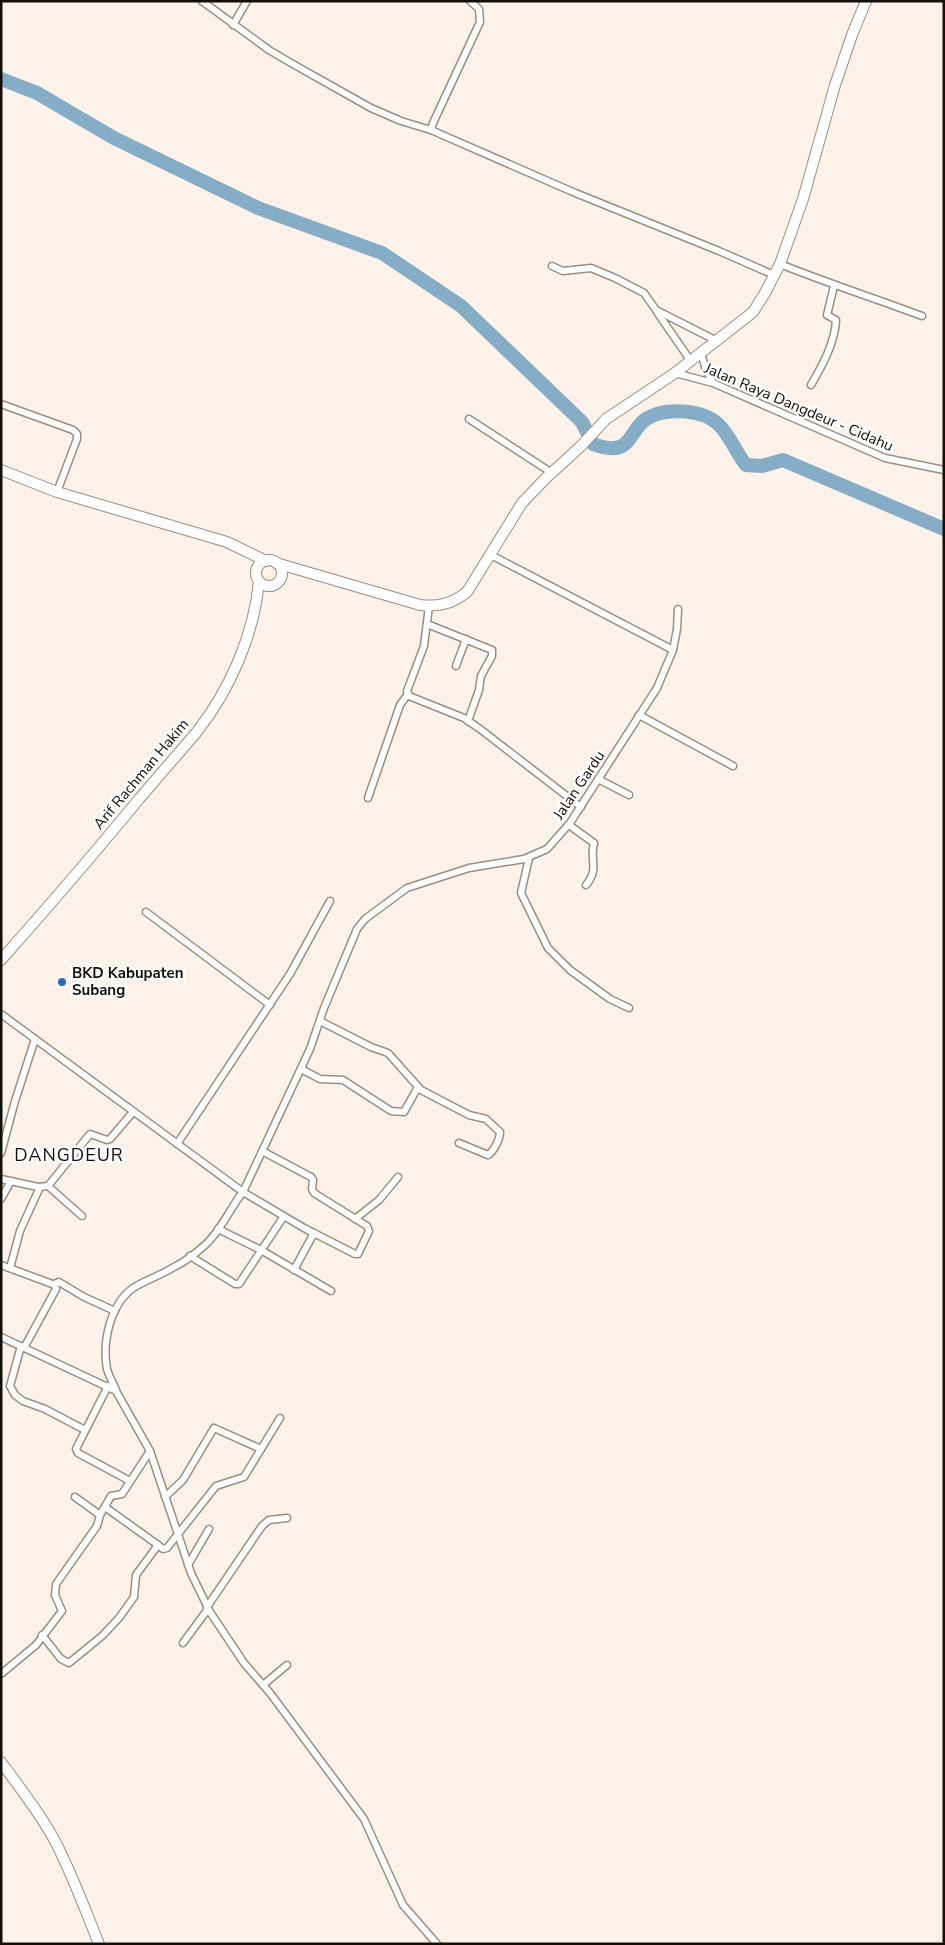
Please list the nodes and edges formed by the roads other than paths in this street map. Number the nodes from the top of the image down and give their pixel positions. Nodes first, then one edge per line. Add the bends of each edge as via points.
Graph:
1 (202, 1) edge
2 (247, 1) edge
3 (470, 1) edge
4 (866, 1) edge
5 (234, 25) junction
6 (432, 130) junction
7 (780, 264) junction
8 (552, 266) dead end
9 (774, 275) junction
10 (834, 286) junction
11 (656, 310) junction
12 (922, 316) dead end
13 (717, 341) junction
14 (701, 353) junction
15 (690, 360) junction
16 (675, 372) junction
17 (713, 383) junction
18 (811, 385) dead end
19 (1, 404) edge
20 (469, 419) dead end
21 (1, 470) edge
22 (944, 470) edge
23 (552, 472) junction
24 (57, 492) junction
25 (242, 549) junction
26 (489, 554) junction
27 (271, 562) junction
28 (300, 570) junction
29 (282, 574) junction
30 (258, 577) junction
31 (271, 586) junction
32 (256, 604) junction
33 (429, 606) junction
34 (678, 609) dead end
35 (427, 624) junction
36 (466, 639) junction
37 (673, 650) junction
38 (456, 666) dead end
39 (408, 694) junction
40 (639, 715) junction
41 (468, 721) junction
42 (733, 766) dead end
43 (598, 779) junction
44 (629, 794) dead end
45 (368, 798) dead end
46 (581, 806) junction
47 (569, 825) junction
48 (529, 858) junction
49 (586, 884) dead end
50 (330, 901) dead end
51 (146, 912) dead end
52 (1, 960) edge
53 (270, 1005) junction
54 (629, 1008) dead end
55 (1, 1014) edge
56 (320, 1020) junction
57 (35, 1039) junction
58 (301, 1069) junction
59 (418, 1087) junction
60 (133, 1112) junction
61 (459, 1143) dead end
62 (177, 1144) junction
63 (262, 1151) junction
64 (1, 1153) edge
65 (398, 1177) dead end
66 (1, 1179) edge
67 (10, 1181) junction
68 (48, 1186) junction
69 (40, 1187) junction
70 (239, 1189) junction
71 (1, 1199) edge
72 (82, 1216) dead end
73 (284, 1216) junction
74 (355, 1219) junction
75 (218, 1229) junction
76 (314, 1233) junction
77 (261, 1250) junction
78 (190, 1256) junction
79 (1, 1265) edge
80 (10, 1268) junction
81 (294, 1270) junction
82 (54, 1284) junction
83 (331, 1291) dead end
84 (116, 1311) junction
85 (1, 1336) edge
86 (22, 1347) junction
87 (113, 1387) junction
88 (280, 1418) dead end
89 (85, 1430) junction
90 (261, 1449) junction
91 (150, 1451) junction
92 (130, 1481) junction
93 (75, 1497) dead end
94 (166, 1497) junction
95 (105, 1507) junction
96 (100, 1515) junction
97 (287, 1518) dead end
98 (209, 1530) dead end
99 (178, 1535) junction
100 (158, 1545) junction
101 (188, 1565) junction
102 (207, 1608) junction
103 (42, 1635) junction
104 (183, 1643) dead end
105 (287, 1665) dead end
106 (1, 1674) edge
107 (263, 1685) junction
108 (1, 1762) edge
109 (99, 1944) edge
110 (436, 1944) edge

1 - 5 street
2 - 5 street
3 - 6 street via 479,9 480,22
4 - 7 main road via 835,85 803,199
5 - 6 street via 269,50 371,108
6 - 9 street
7 - 9 main road
7 - 10 street
8 - 11 street via 563,271 594,269 644,293
9 - 13 main road via 753,312
10 - 12 street
10 - 18 street via 827,315 836,320 834,332
11 - 13 street
11 - 15 street
13 - 14 main road
14 - 15 main road
14 - 17 street
15 - 16 main road
16 - 17 street, Jalan Raya Dangdeur - Cidahu
16 - 23 main road via 606,419
17 - 22 street, Jalan Raya Dangdeur - Cidahu via 885,458
19 - 24 street via 77,434
20 - 23 street
21 - 24 main road
23 - 26 main road via 522,503
24 - 25 main road
25 - 27 main road
25 - 30 main road
26 - 33 main road via 466,592 445,604
26 - 37 street
27 - 28 main road
27 - 29 main road via 280,567
27 - 30 main road via 259,566
28 - 29 main road
28 - 33 main road
29 - 31 main road
30 - 31 main road via 262,584
30 - 32 main road, Arif Rachman Hakim
31 - 32 main road
32 - 52 main road, Arif Rachman Hakim via 240,657 227,686 196,732
33 - 35 street
34 - 37 street, Jalan Gardu
35 - 36 street
35 - 39 street via 424,646
36 - 38 street
36 - 41 street via 493,652 481,676
37 - 40 street, Jalan Gardu via 657,688
39 - 41 street
39 - 45 street via 400,705
40 - 42 street
40 - 43 street, Jalan Gardu
41 - 46 street
43 - 44 street
43 - 46 street, Jalan Gardu
46 - 47 street, Jalan Gardu
47 - 48 street, Jalan Gardu via 547,849
47 - 49 street via 594,843 591,854 594,866
48 - 54 street via 522,893 548,948 570,970 610,999
48 - 56 street, Jalan Gardu via 469,868 400,892 360,924
50 - 53 street
51 - 53 street
53 - 62 street
55 - 57 street
56 - 58 street, Jalan Gardu
56 - 59 street via 388,1054
57 - 60 street
57 - 64 street
58 - 59 street via 320,1078 343,1080 395,1112 404,1112
58 - 63 street, Jalan Gardu
59 - 61 street via 469,1116 488,1121 500,1132 492,1153 488,1155
60 - 62 street
60 - 68 street via 110,1139 90,1134
62 - 70 street
63 - 70 street, Jalan Gardu
63 - 74 street via 311,1178 314,1192
65 - 74 street via 379,1200
66 - 67 street
67 - 69 street
67 - 71 street
68 - 69 street
68 - 72 street
69 - 80 street via 20,1231
70 - 73 street
70 - 75 street, Jalan Gardu
73 - 76 street
73 - 77 street
74 - 76 street via 369,1229 357,1254
75 - 77 street
75 - 78 street, Jalan Gardu via 207,1244
76 - 81 street
77 - 78 street via 241,1283 237,1284
77 - 81 street
78 - 84 street, Jalan Gardu via 134,1288 125,1295
79 - 80 street
80 - 82 street
81 - 83 street
82 - 84 street via 59,1282
82 - 86 street via 56,1289
84 - 87 street, Jalan Gardu via 107,1339 106,1359
85 - 86 street
86 - 87 street
86 - 89 street via 10,1386 15,1395
87 - 89 street
87 - 91 street, Jalan Gardu
88 - 90 street
89 - 92 street via 76,1449 78,1453
90 - 94 street via 214,1428 183,1480
90 - 99 street via 244,1477 216,1486
91 - 92 street
91 - 94 street, Jalan Gardu
92 - 95 street via 122,1494 111,1496
93 - 96 street
94 - 99 street, Jalan Gardu
95 - 96 street
95 - 100 street
96 - 103 street via 97,1526 56,1584 55,1595 61,1612
97 - 102 street via 269,1520 262,1526
98 - 101 street
99 - 100 street via 167,1548
99 - 101 street, Jalan Gardu
100 - 103 street via 136,1575 134,1597 119,1618 69,1664
101 - 102 street, Jalan Gardu
102 - 104 street
102 - 107 street, Jalan Gardu
103 - 106 street via 36,1645
105 - 107 street
107 - 110 street, Jalan Gardu via 364,1819 403,1905
108 - 109 main road via 54,1840

